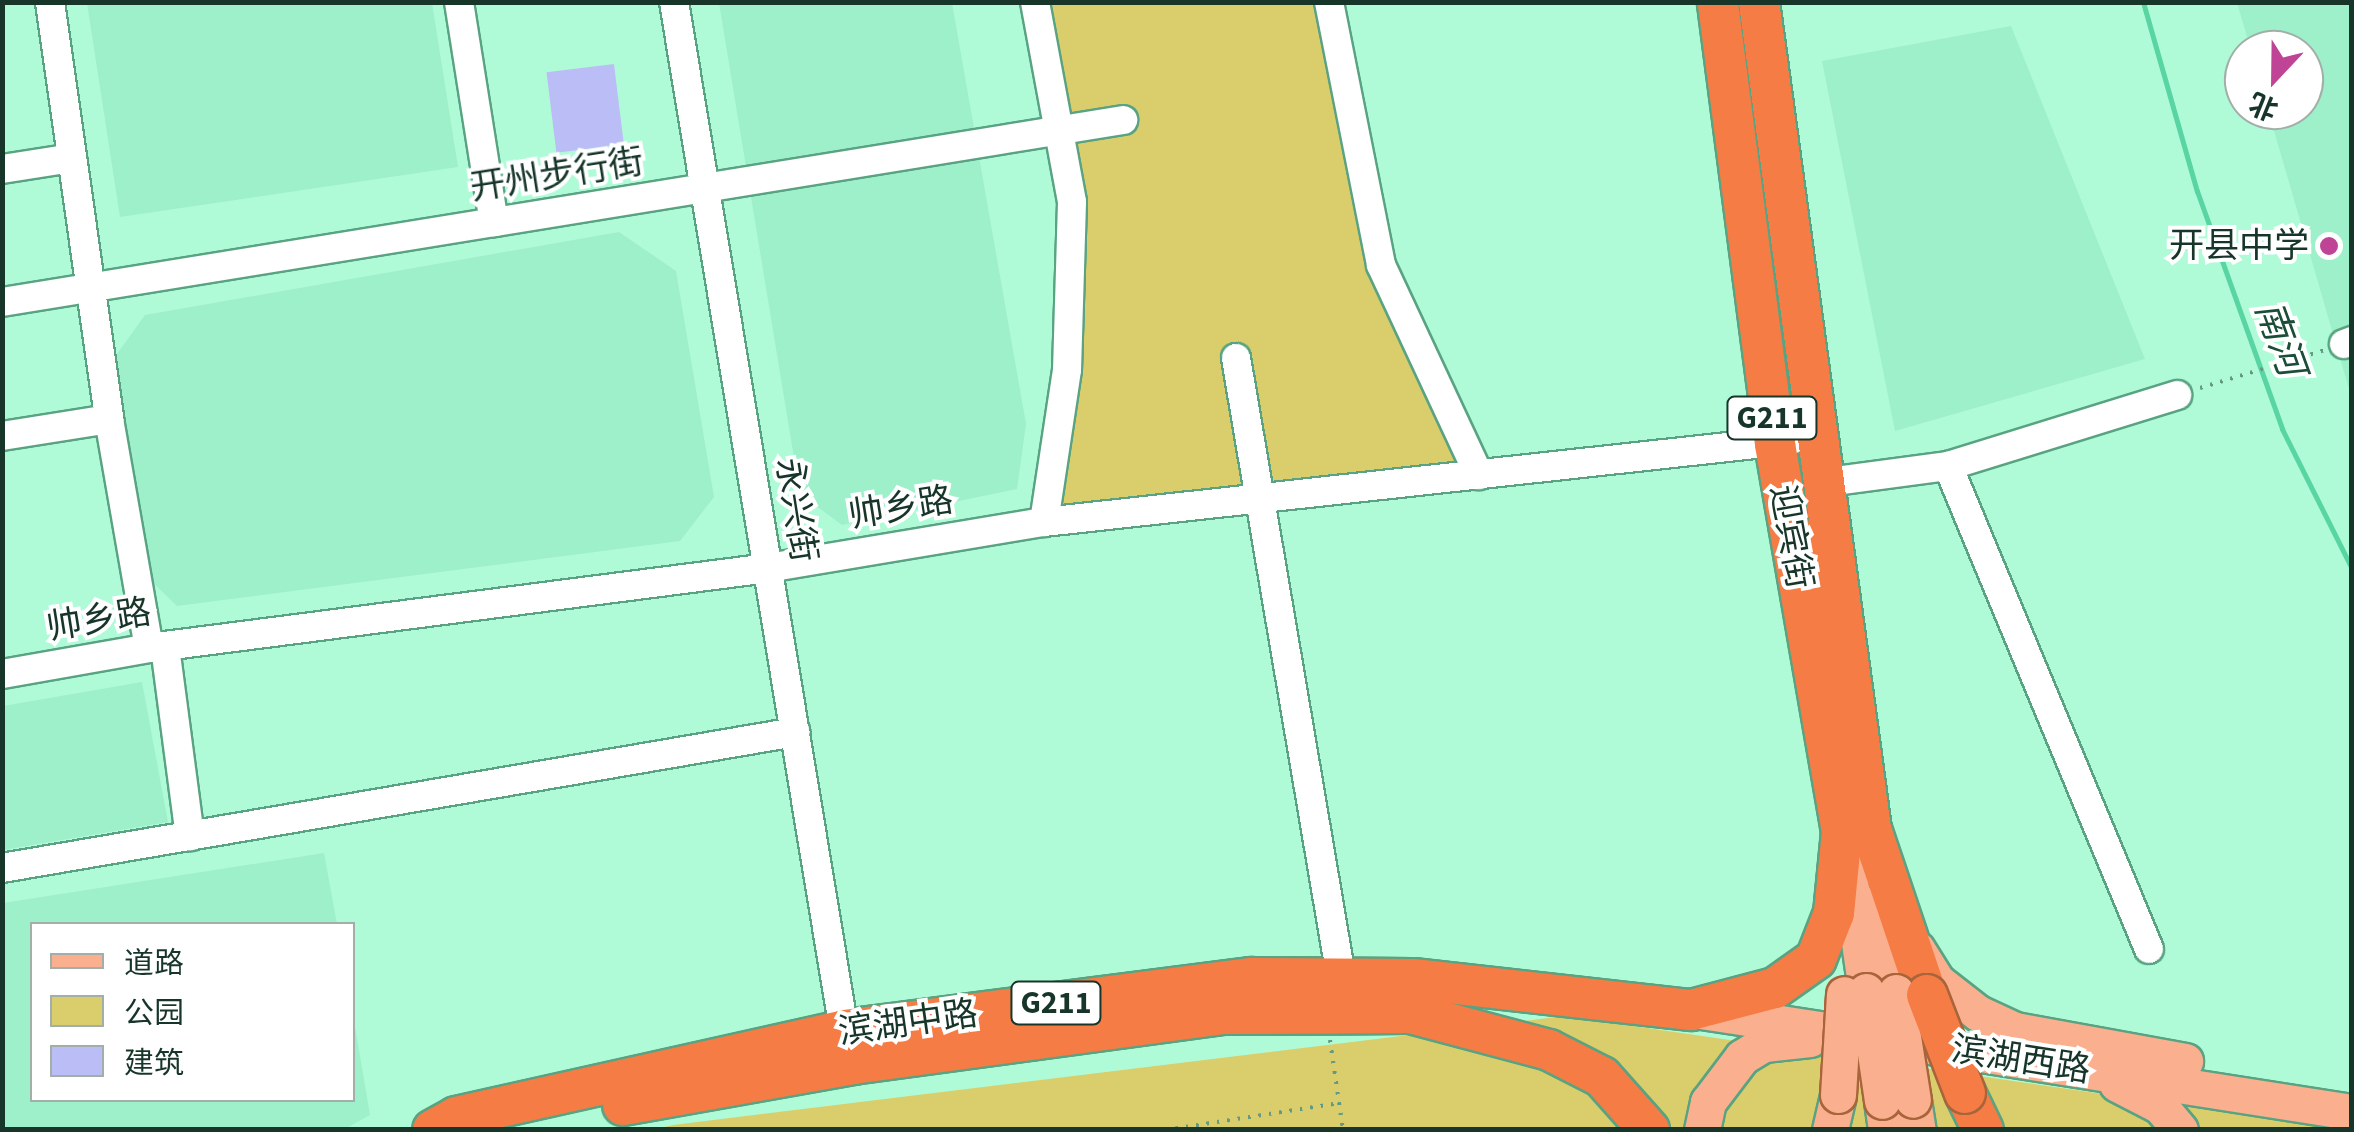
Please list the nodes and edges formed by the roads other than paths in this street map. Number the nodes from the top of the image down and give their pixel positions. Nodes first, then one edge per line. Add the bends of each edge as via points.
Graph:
1 (50, 2) edge
2 (460, 2) edge
3 (674, 2) edge
4 (1035, 2) edge
5 (1329, 2) edge
6 (1718, 2) edge
7 (1759, 2) edge
8 (1122, 120) dead end
9 (1059, 130) junction
10 (72, 158) junction
11 (2, 169) edge
12 (705, 189) junction
13 (494, 222) junction
14 (91, 291) junction
15 (2, 302) edge
16 (1236, 358) dead end
17 (2176, 395) road end
18 (109, 418) junction
19 (2, 436) edge
20 (1794, 439) junction
21 (1948, 466) junction
22 (1479, 475) junction
23 (1820, 483) junction
24 (1264, 499) junction
25 (1044, 522) junction
26 (768, 568) junction
27 (157, 647) junction
28 (2, 674) edge
29 (795, 732) junction
30 (1856, 830) junction
31 (190, 836) junction
32 (2, 868) edge
33 (1834, 914) junction
34 (1912, 940) junction
35 (2149, 949) dead end
36 (1883, 993) junction
37 (1333, 994) junction
38 (1691, 1010) junction
39 (844, 1030) junction
40 (1856, 1034) junction
41 (2092, 1071) junction
42 (2352, 1098) edge
43 (2352, 1112) edge
44 (1900, 1115) edge
45 (433, 1130) edge
46 (486, 1130) edge
47 (1648, 1130) edge
48 (1702, 1130) edge
49 (1830, 1130) edge
50 (1983, 1130) edge
51 (2180, 1130) edge

1 - 10 street
2 - 13 street
3 - 12 street, 永兴街
4 - 9 street
5 - 22 street via 1381,265
6 - 20 highway, 迎宾街 / G211
7 - 20 highway, 迎宾街 / G211
8 - 9 street, 开州步行街
9 - 12 street, 开州步行街
9 - 25 street via 1072,202 1068,351
10 - 11 street
10 - 14 street
12 - 13 street, 开州步行街
12 - 26 street, 永兴街
13 - 14 street, 开州步行街
14 - 15 street, 开州步行街
14 - 18 street
16 - 24 street
17 - 21 street
18 - 19 street
18 - 27 street
20 - 22 street, 帅乡路
20 - 23 highway, 迎宾街 / G211
20 - 30 highway, 迎宾街 / G211
21 - 23 street
21 - 35 street
22 - 24 street, 帅乡路
23 - 30 highway, 迎宾街 / G211
24 - 25 street, 帅乡路
24 - 37 street
25 - 26 street, 帅乡路
26 - 27 street, 帅乡路
26 - 29 street, 永兴街
27 - 28 street, 帅乡路
27 - 31 street
29 - 31 street
29 - 39 street, 永兴街
30 - 33 highway, G211
30 - 34 highway, G211
30 - 36 main road
31 - 32 street
33 - 36 main road
33 - 38 highway, G211 via 1816,959 1775,988
34 - 36 highway, G211
34 - 42 main road via 1937,981 1978,1013 2015,1030 2268,1074
36 - 44 main road, bridge
36 - 49 main road, bridge via 1838,1095
36 - 50 highway, G211, bridge via 1965,1093
37 - 38 highway, 滨湖中路 / G211
37 - 39 highway, 滨湖中路 / G211 via 1252,978
37 - 46 highway, 滨湖中路 / G211 via 852,1064
37 - 47 highway, 滨湖中路 / G211 via 1566,1059 1602,1077
38 - 40 main road, 滨湖西路
39 - 45 highway, 滨湖中路 / G211 via 456,1117
40 - 41 main road, 滨湖西路
40 - 48 main road via 1764,1044 1742,1057 1708,1102
41 - 43 main road, 滨湖西路
41 - 51 main road via 2160,1106

